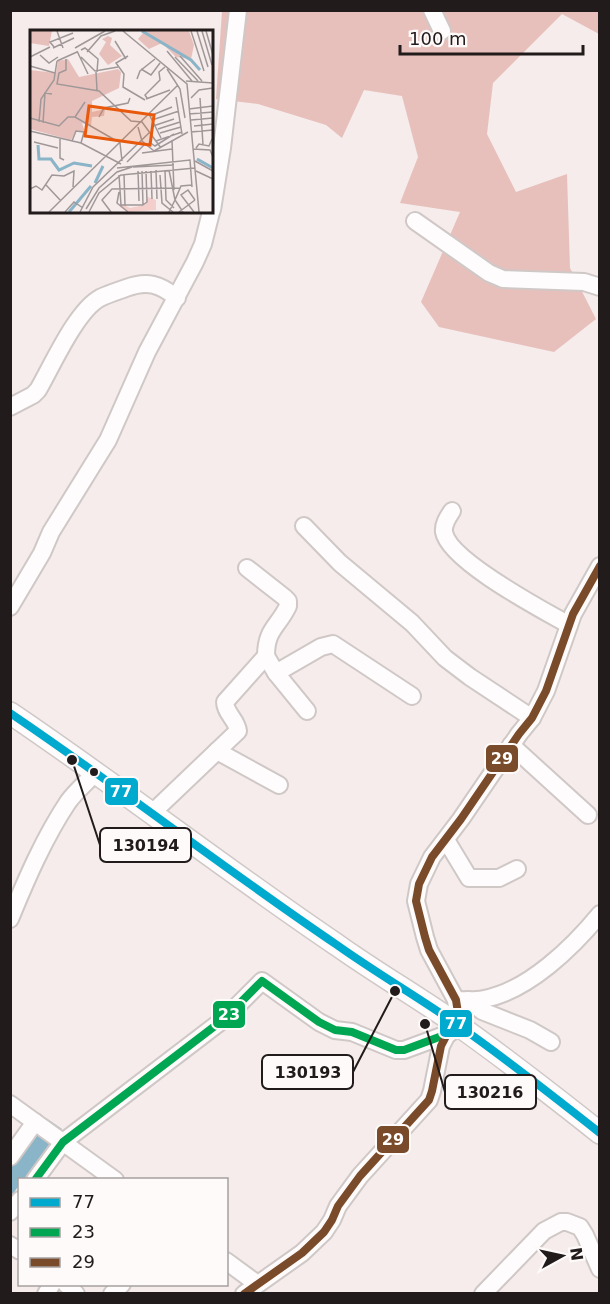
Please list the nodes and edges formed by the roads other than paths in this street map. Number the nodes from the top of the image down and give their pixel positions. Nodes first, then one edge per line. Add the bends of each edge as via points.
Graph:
1 (238, 10) edge
2 (432, 10) edge
3 (442, 31) dead end
4 (213, 200) edge
5 (211, 213) edge
6 (415, 221) dead end
7 (600, 287) edge
8 (177, 298) junction
9 (10, 407) edge
10 (452, 511) dead end
11 (304, 526) dead end
12 (600, 566) edge
13 (247, 568) dead end
14 (10, 607) edge
15 (569, 625) junction
16 (266, 656) junction
17 (276, 673) junction
18 (412, 696) dead end
19 (307, 711) dead end
20 (10, 713) edge
21 (532, 718) junction
22 (511, 745) junction
23 (217, 751) junction
24 (96, 772) junction
25 (279, 785) dead end
26 (151, 814) junction
27 (588, 815) dead end
28 (446, 840) junction
29 (517, 869) dead end
30 (600, 914) edge
31 (10, 919) edge
32 (462, 1000) junction
33 (452, 1028) junction
34 (551, 1042) dead end
35 (10, 1104) edge
36 (37, 1123) junction
37 (600, 1133) edge
38 (62, 1141) junction
39 (10, 1157) edge
40 (36, 1178) edge
41 (114, 1178) edge
42 (228, 1263) edge
43 (600, 1269) edge
44 (499, 1287) edge
45 (250, 1288) edge
46 (483, 1293) edge

1 - 4 street
2 - 3 street
5 - 8 street via 203,244
6 - 7 street via 503,279 584,282
8 - 9 street via 157,284 147,283 99,298 78,319 38,390
8 - 14 street via 147,352 108,440
10 - 15 street via 444,525 445,534 471,564
11 - 21 street via 445,658
12 - 15 street
13 - 16 street via 289,604 267,639
15 - 21 street via 546,691
16 - 17 street
16 - 23 street via 225,702 238,731
17 - 18 street via 333,644
17 - 19 street
20 - 24 main road
21 - 22 street
22 - 27 street
22 - 28 street
23 - 25 street
23 - 26 street
24 - 26 main road
24 - 31 street via 69,801
26 - 33 main road
28 - 29 street via 470,879 499,878
28 - 32 street via 426,868 416,901 429,950
30 - 32 street via 537,974 501,994
32 - 33 street
32 - 34 street
33 - 37 main road via 531,1078
33 - 38 street via 396,1050 319,1022 262,981 224,1019
33 - 45 street via 441,1046 429,1100 360,1176 324,1232 302,1253
35 - 36 street
36 - 38 street
36 - 39 street
38 - 40 street
38 - 41 street
42 - 45 street
43 - 44 street via 580,1227 561,1222 544,1231
44 - 46 street

